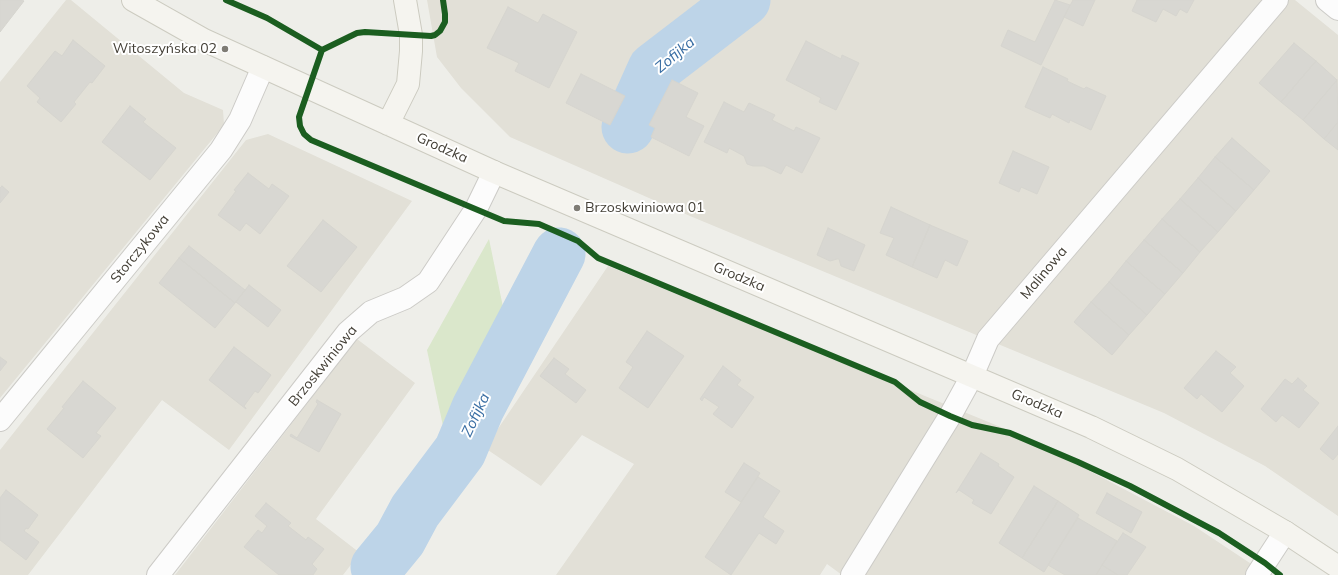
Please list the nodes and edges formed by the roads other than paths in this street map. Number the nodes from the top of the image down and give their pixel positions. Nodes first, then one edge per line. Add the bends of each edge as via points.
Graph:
1 (133, 0) edge
2 (405, 0) edge
3 (1277, 0) edge
4 (1327, 0) edge
5 (1338, 9) edge
6 (263, 67) junction
7 (388, 124) junction
8 (494, 172) junction
9 (972, 376) junction
10 (0, 420) edge
11 (1285, 532) junction
12 (1338, 567) edge
13 (158, 575) edge
14 (852, 575) edge
15 (1257, 575) edge

1 - 6 street, Grodzka via 204,40
2 - 7 street via 411,51 408,84
3 - 9 street, Malinowa via 988,339
4 - 5 street
6 - 7 street, Grodzka
6 - 10 street, Storczykowa via 240,120 221,150
7 - 8 street, Grodzka
8 - 9 street, Grodzka
8 - 13 street, Brzoskwiniowa via 476,210 428,282 405,298 371,312 348,332
9 - 11 street, Grodzka via 1091,427 1177,469
9 - 14 street, Malinowa
11 - 12 street, Grodzka
11 - 15 street

